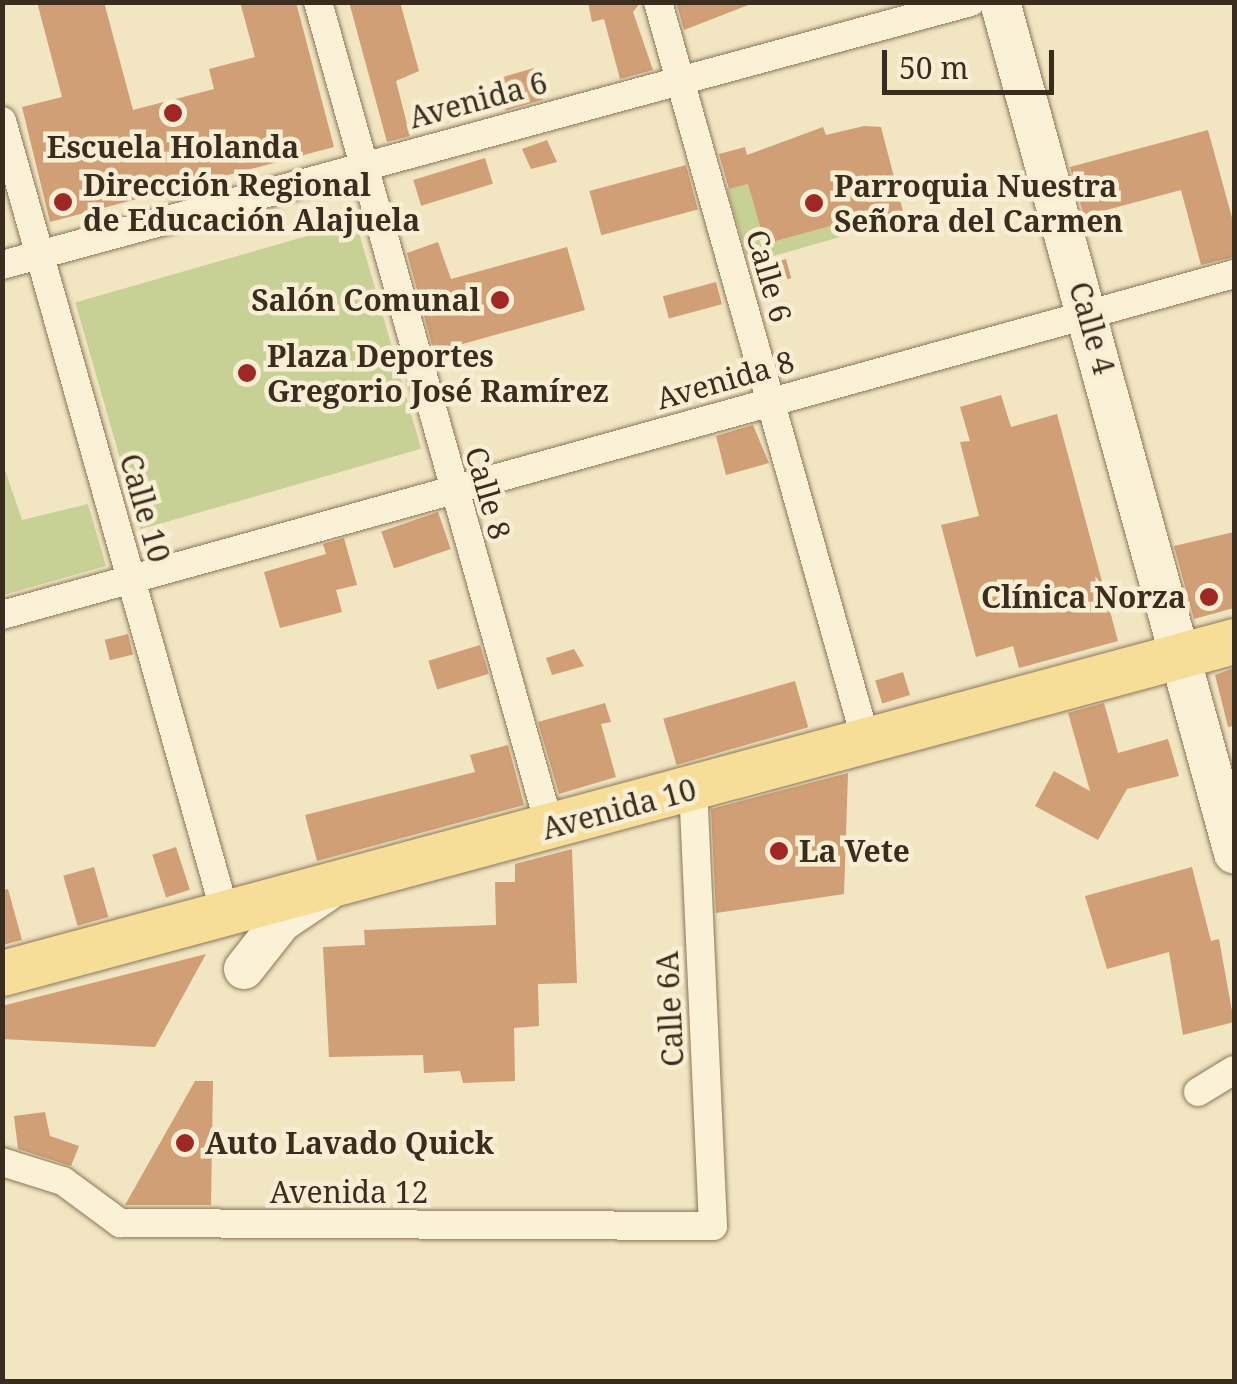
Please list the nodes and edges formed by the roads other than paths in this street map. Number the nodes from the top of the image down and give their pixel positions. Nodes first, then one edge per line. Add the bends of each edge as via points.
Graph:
1 (318, 2) edge
2 (658, 2) edge
3 (971, 2) edge
4 (1000, 2) edge
5 (680, 81) junction
6 (2, 121) edge
7 (362, 164) junction
8 (40, 255) junction
9 (2, 265) edge
10 (1234, 274) edge
11 (1088, 314) junction
12 (770, 400) junction
13 (453, 490) junction
14 (131, 580) junction
15 (2, 616) edge
16 (1234, 640) edge
17 (1182, 655) junction
18 (866, 741) junction
19 (693, 788) junction
20 (550, 828) junction
21 (1234, 852) edge
22 (331, 888) junction
23 (225, 913) junction
24 (2, 973) edge
25 (1234, 1070) edge
26 (1198, 1092) dead end
27 (2, 1162) edge
28 (713, 1226) joint

1 - 7 street, Calle 8
2 - 5 street, Calle 6
3 - 5 street, Avenida 6
4 - 11 street, Calle 4
5 - 7 street, Avenida 6
5 - 12 street, Calle 6
6 - 8 street, Calle 10
7 - 8 street, Avenida 6
7 - 13 street, Calle 8
8 - 9 street, Avenida 6
8 - 14 street, Calle 10
10 - 11 street, Avenida 8
11 - 12 street, Avenida 8
11 - 17 street, Calle 4
12 - 13 street, Avenida 8
12 - 18 street, Calle 6
13 - 14 street, Avenida 8
13 - 20 street, Calle 8
14 - 15 street, Avenida 8
14 - 23 street, Calle 10
16 - 17 main road, Avenida 10
17 - 18 main road, Avenida 10
17 - 21 street, Calle 4
18 - 19 main road, Avenida 10
19 - 20 main road, Avenida 10
19 - 28 street, Calle 6A
20 - 22 main road, Avenida 10
22 - 23 main road, Avenida 10
22 - 23 street via 282,922 244,970 242,938
23 - 24 main road, Avenida 10
25 - 26 street
27 - 28 street, Avenida 12 via 63,1181 120,1223

